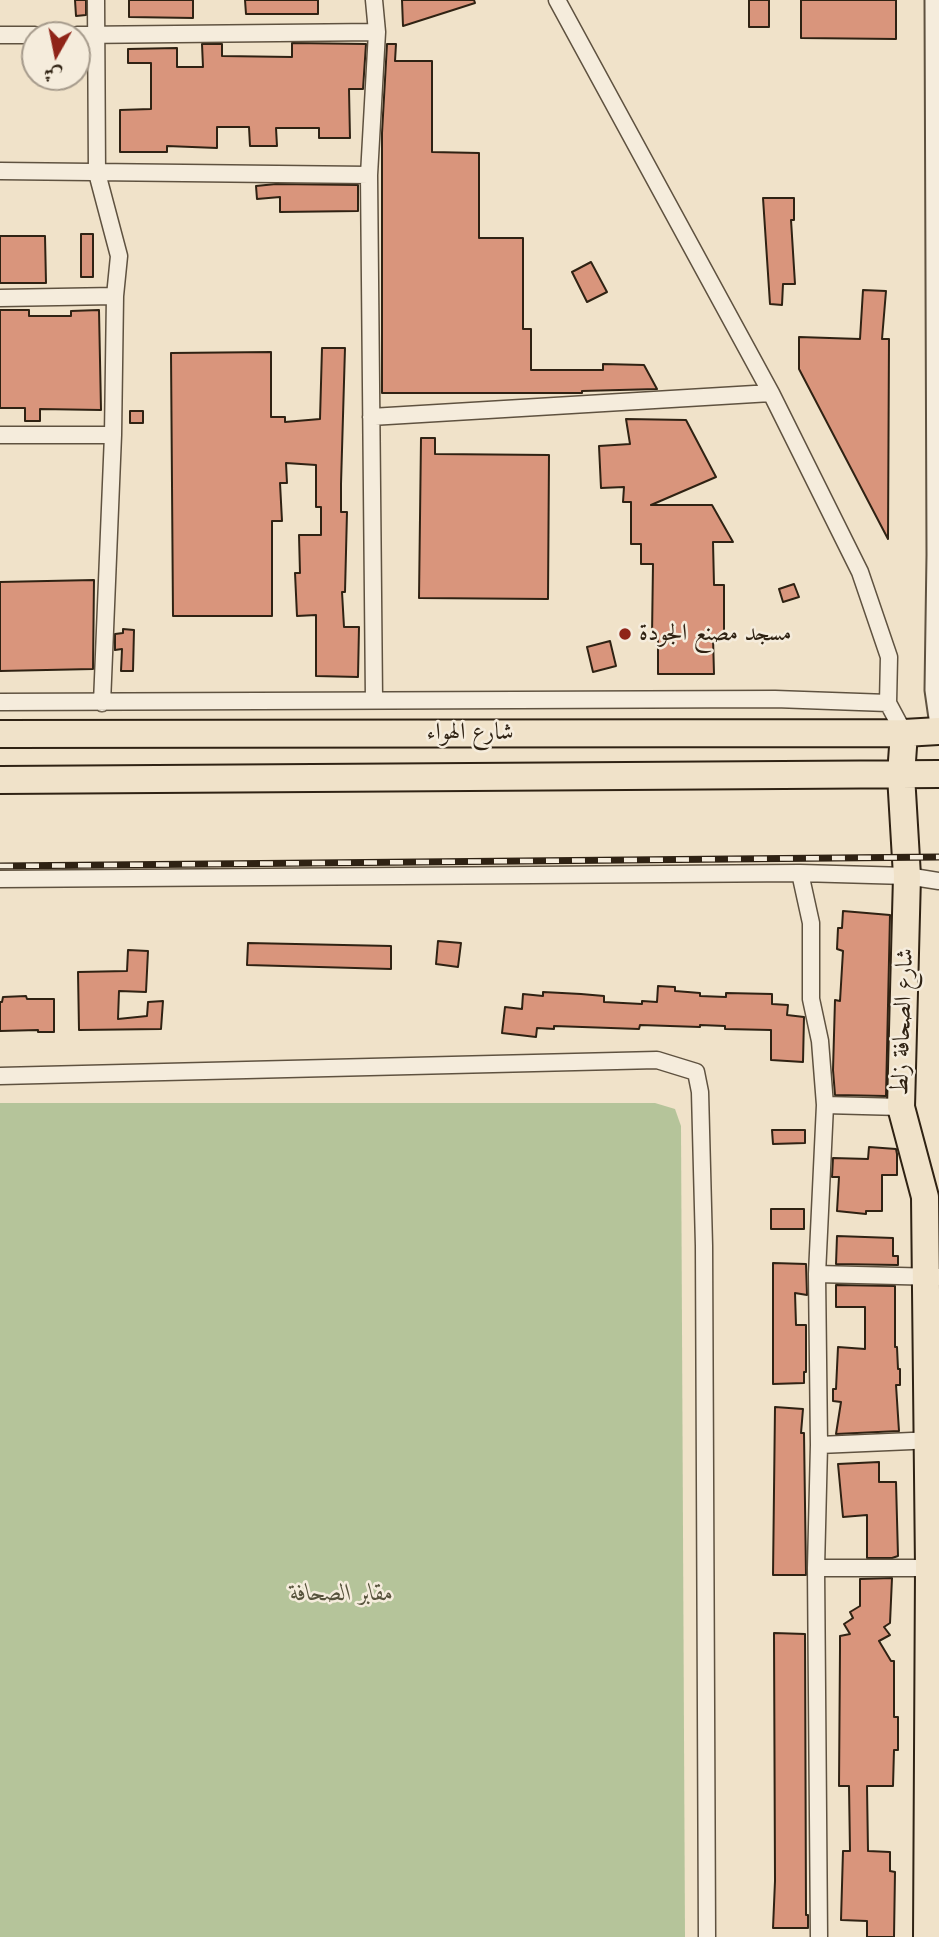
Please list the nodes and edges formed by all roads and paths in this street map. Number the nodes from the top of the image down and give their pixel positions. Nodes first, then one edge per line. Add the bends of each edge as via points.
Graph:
1 (96, 0) edge
2 (374, 0) edge
3 (557, 0) edge
4 (936, 10) edge
5 (377, 32) junction
6 (0, 35) edge
7 (21, 35) edge
8 (91, 36) edge
9 (96, 36) junction
10 (937, 143) edge
11 (0, 171) edge
12 (97, 173) junction
13 (369, 175) junction
14 (115, 296) junction
15 (0, 298) edge
16 (771, 393) junction
17 (938, 410) edge
18 (371, 417) junction
19 (0, 435) edge
20 (113, 436) junction
21 (938, 555) edge
22 (937, 690) edge
23 (374, 700) junction
24 (0, 702) edge
25 (102, 703) junction
26 (888, 703) junction
27 (297, 717) junction
28 (939, 718) edge
29 (939, 731) edge
30 (904, 733) junction
31 (0, 734) edge
32 (939, 774) edge
33 (901, 775) junction
34 (0, 780) edge
35 (800, 873) junction
36 (907, 876) junction
37 (0, 878) edge
38 (939, 881) edge
39 (0, 1076) edge
40 (825, 1105) junction
41 (901, 1107) junction
42 (817, 1274) junction
43 (932, 1277) edge
44 (933, 1440) edge
45 (819, 1445) junction
46 (816, 1568) junction
47 (934, 1568) edge
48 (933, 1744) edge
49 (707, 1937) edge
50 (819, 1937) edge
51 (927, 1937) edge

1 - 9 street
2 - 5 street
3 - 16 street
4 - 10 street
5 - 9 street
5 - 13 street
6 - 7 street
8 - 9 street
9 - 12 street
10 - 17 street
11 - 12 street
12 - 13 street
12 - 14 street via 119,256
13 - 18 street
14 - 15 street
14 - 20 street
16 - 18 street
16 - 26 street via 860,572 889,657
17 - 21 street
18 - 23 street
19 - 20 street
20 - 25 street
21 - 22 street
22 - 28 street
23 - 26 street
23 - 27 street
24 - 25 street
25 - 27 street
26 - 30 street
27 - 30 highway, شارع الهواء
27 - 31 highway, شارع الهواء
29 - 30 highway, شارع الهواء
30 - 33 highway, شارع الصحافة زلط
32 - 33 highway, شارع الهواء
33 - 34 highway, شارع الهواء
33 - 36 highway, شارع الصحافة زلط
35 - 36 street
35 - 37 street
35 - 40 street via 811,923 811,999
36 - 38 street
36 - 41 highway, شارع الصحافة زلط
39 - 49 street via 657,1060 696,1072 704,1246
40 - 41 street
40 - 42 street
41 - 43 highway, شارع الصحافة زلط via 925,1197
42 - 43 street
42 - 45 street
43 - 44 highway, شارع الصحافة زلط
44 - 45 street
44 - 47 highway, شارع الصحافة زلط
45 - 46 street
46 - 47 street
46 - 50 street
47 - 48 highway, شارع الصحافة زلط
48 - 51 highway, شارع الصحافة زلط

